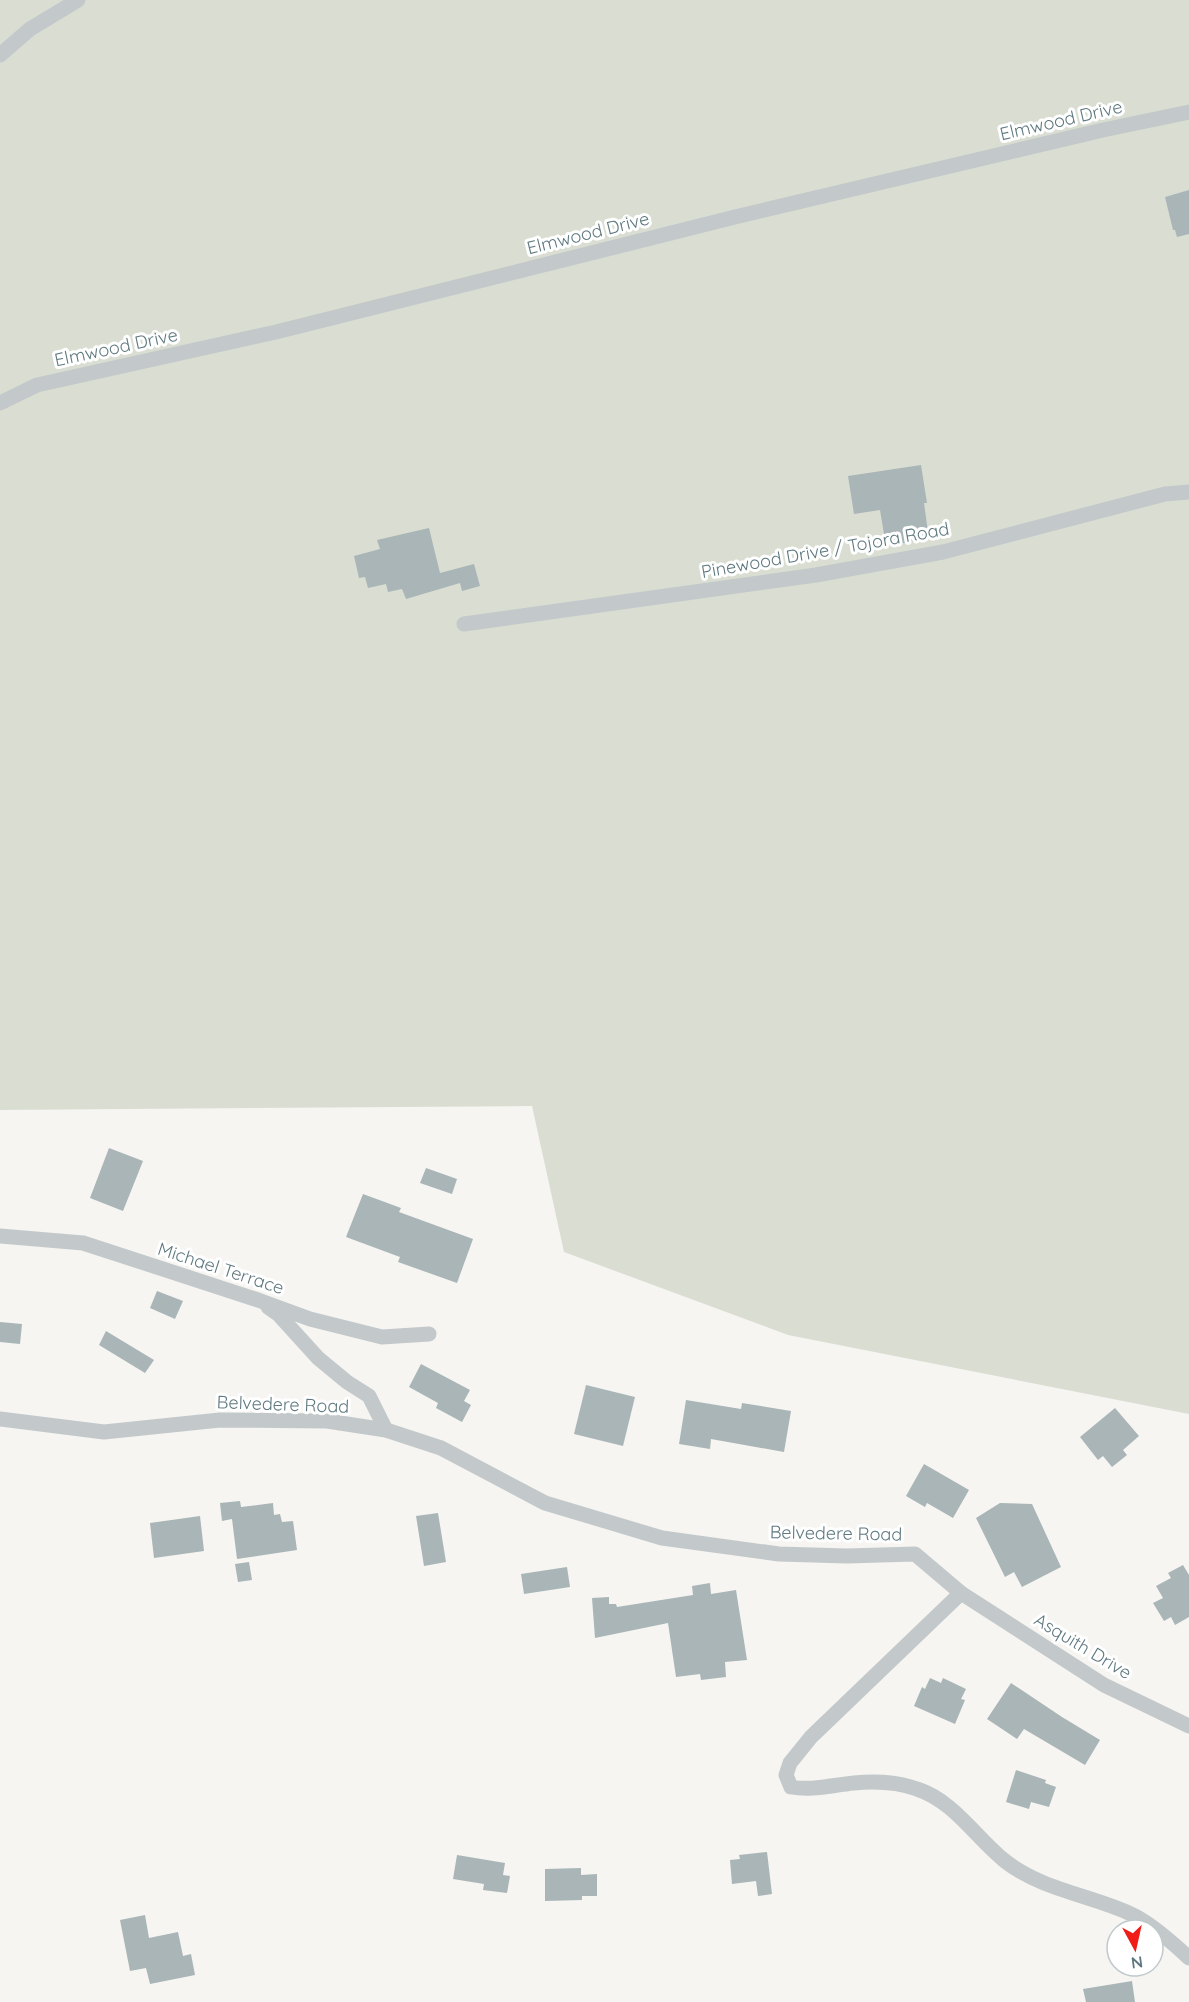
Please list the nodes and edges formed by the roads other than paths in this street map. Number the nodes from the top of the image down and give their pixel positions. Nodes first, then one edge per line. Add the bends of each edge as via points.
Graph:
1 (78, 0) edge
2 (0, 55) edge
3 (1189, 112) edge
4 (0, 403) edge
5 (1189, 492) edge
6 (464, 624) dead end
7 (0, 1236) edge
8 (258, 1300) junction
9 (429, 1334) dead end
10 (0, 1419) edge
11 (386, 1430) junction
12 (961, 1593) junction
13 (1189, 1726) edge
14 (1189, 1958) edge

1 - 2 street via 30,29
3 - 4 street, Elmwood Drive via 739,216 276,332 37,385
5 - 6 street, Pinewood Drive / Tojora Road via 1165,494 943,552 816,575
7 - 8 street, Michael Terrace via 83,1243
8 - 9 street, Michael Terrace via 310,1319 382,1337
8 - 11 street via 278,1314 318,1358 369,1396
10 - 11 street, Belvedere Road via 104,1432 220,1420 327,1421
11 - 12 street, Belvedere Road via 441,1448 545,1503 662,1538 779,1554 915,1554
12 - 13 street, Asquith Drive via 1104,1685
12 - 14 street via 811,1737 790,1763 786,1775 791,1786 806,1790 890,1782 919,1790 944,1803 1006,1862 1043,1883 1132,1914

